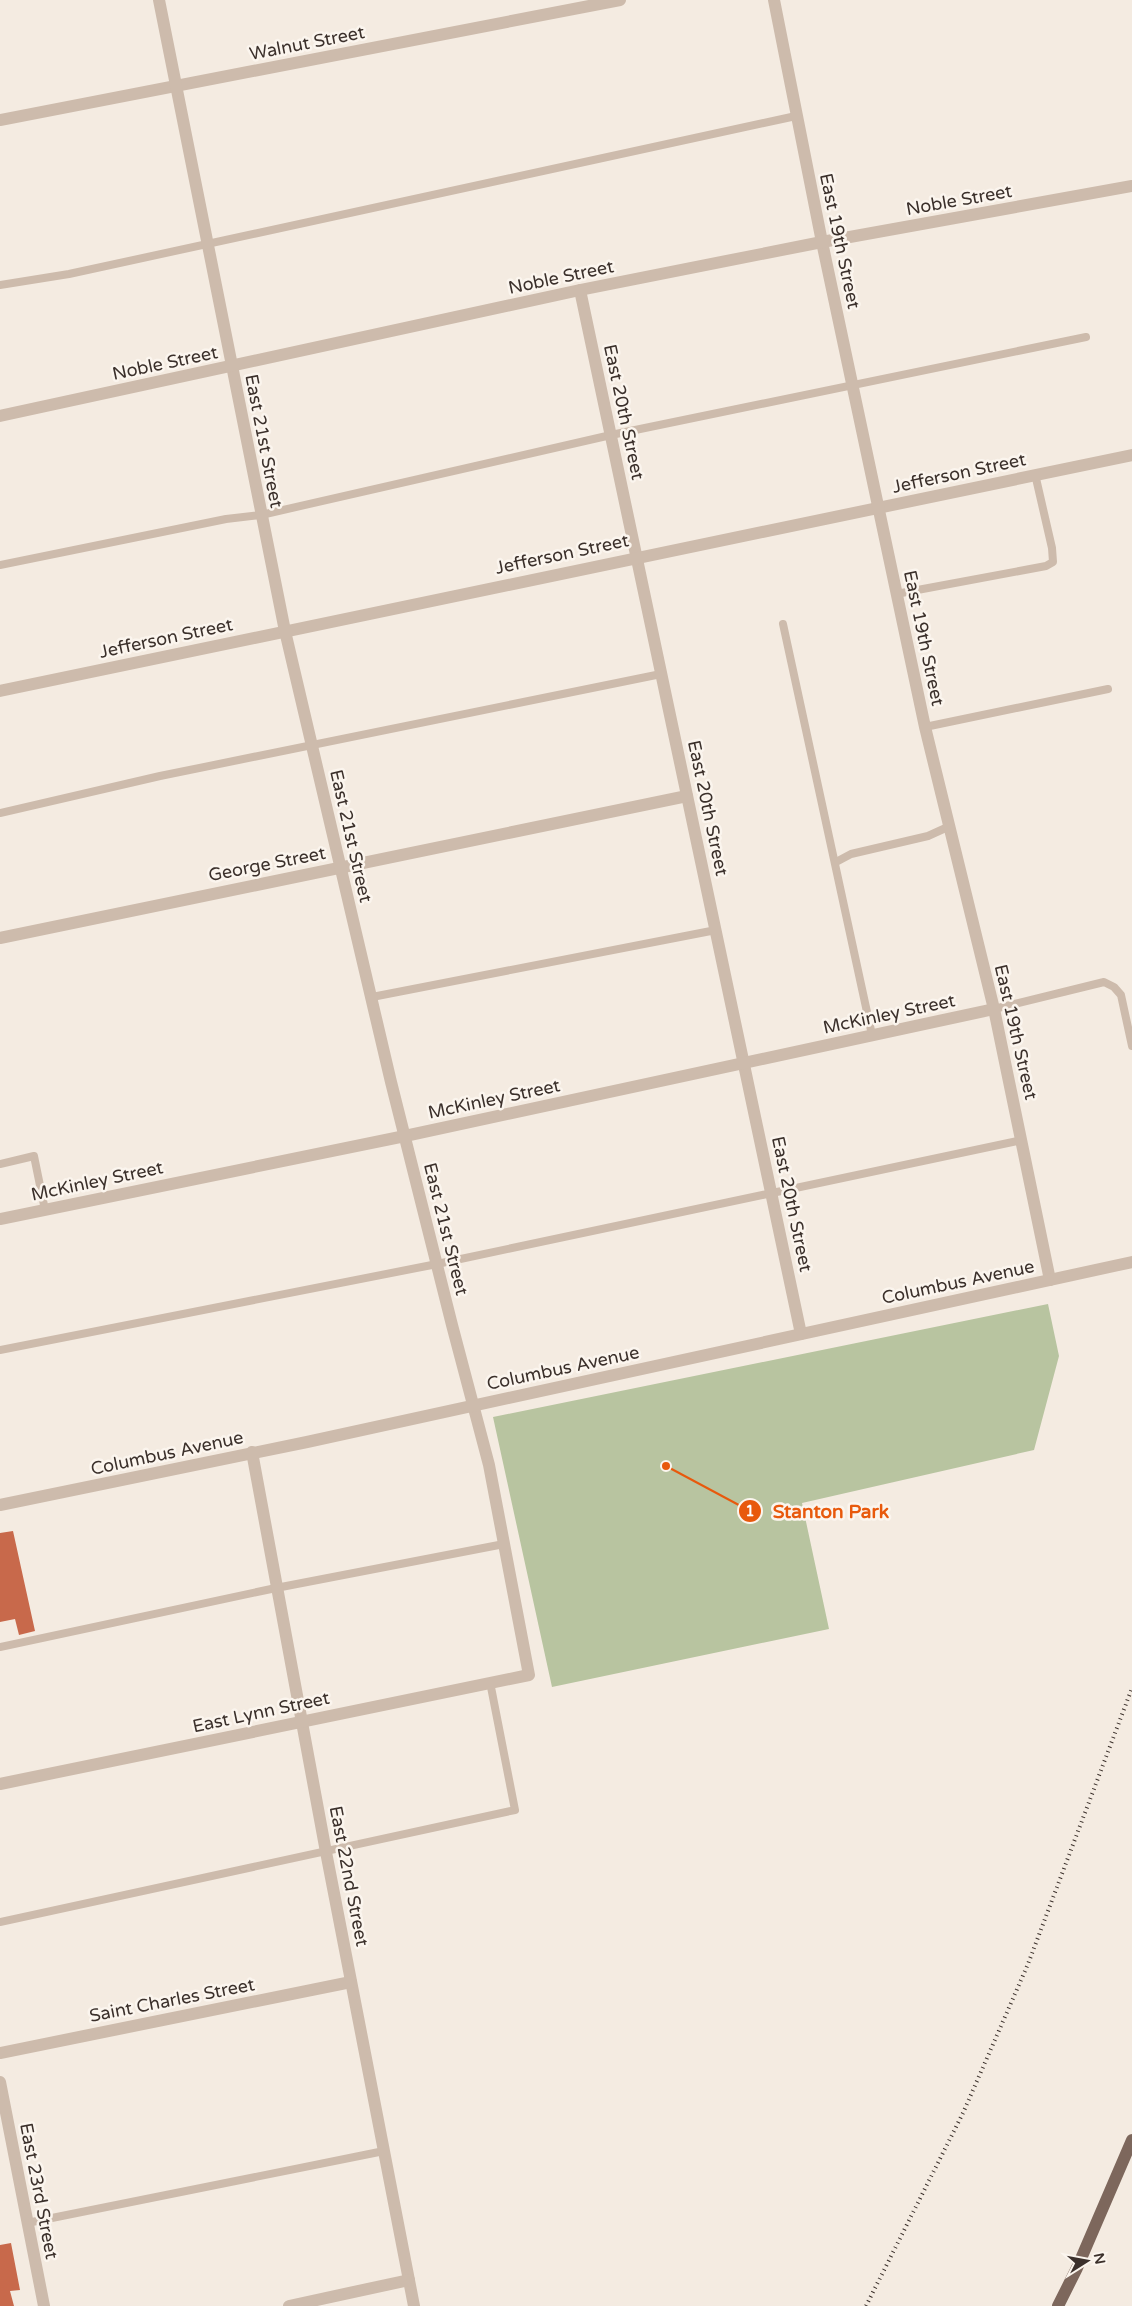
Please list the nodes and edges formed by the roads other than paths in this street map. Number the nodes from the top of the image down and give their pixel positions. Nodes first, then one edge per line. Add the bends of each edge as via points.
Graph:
1 (159, 0) edge
2 (620, 0) edge
3 (774, 0) edge
4 (176, 86) junction
5 (796, 116) junction
6 (0, 120) edge
7 (1132, 186) edge
8 (822, 242) junction
9 (208, 244) junction
10 (0, 285) edge
11 (580, 290) junction
12 (1086, 337) dead end
13 (232, 366) junction
14 (853, 386) junction
15 (0, 416) edge
16 (611, 435) junction
17 (1132, 455) edge
18 (1035, 474) junction
19 (879, 508) junction
20 (261, 515) junction
21 (636, 556) junction
22 (0, 565) edge
23 (896, 594) junction
24 (783, 624) dead end
25 (285, 631) junction
26 (661, 674) junction
27 (1108, 689) dead end
28 (0, 691) edge
29 (925, 727) junction
30 (312, 746) junction
31 (687, 796) junction
32 (0, 813) edge
33 (950, 826) junction
34 (836, 862) junction
35 (341, 867) junction
36 (716, 930) junction
37 (0, 938) edge
38 (372, 997) junction
39 (994, 1009) junction
40 (872, 1035) junction
41 (1132, 1046) edge
42 (744, 1063) junction
43 (405, 1136) junction
44 (1022, 1140) junction
45 (0, 1164) edge
46 (772, 1193) junction
47 (45, 1210) junction
48 (0, 1219) edge
49 (1132, 1262) edge
50 (437, 1264) junction
51 (1050, 1280) junction
52 (801, 1334) junction
53 (0, 1350) edge
54 (473, 1406) junction
55 (252, 1452) junction
56 (0, 1506) edge
57 (504, 1544) junction
58 (276, 1588) junction
59 (0, 1647) edge
60 (529, 1675) joint
61 (490, 1682) junction
62 (301, 1722) junction
63 (0, 1784) edge
64 (326, 1852) junction
65 (0, 1922) edge
66 (351, 1982) junction
67 (0, 2053) edge
68 (0, 2082) edge
69 (1132, 2140) edge
70 (384, 2151) junction
71 (27, 2224) junction
72 (409, 2280) junction
73 (44, 2306) edge
74 (289, 2306) edge
75 (414, 2306) edge
76 (1058, 2306) edge

1 - 4 street, East 21st Street
2 - 4 street, Walnut Street
3 - 5 street, East 19th Street
4 - 6 street, Walnut Street
4 - 9 street, East 21st Street
5 - 8 street, East 19th Street
5 - 9 lane
7 - 8 street, Noble Street
8 - 11 street, Noble Street
8 - 14 street, East 19th Street
9 - 10 lane via 69,274
9 - 13 street, East 21st Street
11 - 13 street, Noble Street
11 - 16 street, East 20th Street
12 - 14 lane
13 - 15 street, Noble Street
13 - 20 street, East 21st Street
14 - 16 lane
14 - 19 street, East 19th Street
16 - 20 lane
16 - 21 street, East 20th Street
17 - 18 street, Jefferson Street
18 - 19 street, Jefferson Street
18 - 23 lane via 1053,562 1046,566
19 - 21 street, Jefferson Street
19 - 23 street, East 19th Street
20 - 22 lane via 226,518
20 - 25 street, East 21st Street
21 - 25 street, Jefferson Street
21 - 26 street, East 20th Street
23 - 29 street, East 19th Street
24 - 34 lane
25 - 28 street, Jefferson Street
25 - 30 street, East 21st Street
26 - 30 lane
26 - 31 street, East 20th Street
27 - 29 lane
29 - 33 street, East 19th Street
30 - 32 lane via 160,776
30 - 35 street, East 21st Street
31 - 35 street, George Street
31 - 36 street, East 20th Street
33 - 34 lane via 928,836 850,854
33 - 39 street, East 19th Street
34 - 40 lane
35 - 37 street, George Street
35 - 38 street, East 21st Street
36 - 38 lane
36 - 42 street, East 20th Street
38 - 43 street, East 21st Street
39 - 40 street, McKinley Street
39 - 41 lane via 1104,982 1121,995
39 - 44 street, East 19th Street
40 - 42 street, McKinley Street
42 - 43 street, McKinley Street
42 - 46 street, East 20th Street
43 - 47 street, McKinley Street
43 - 50 street, East 21st Street
44 - 46 lane
44 - 51 street, East 19th Street
45 - 47 lane via 34,1156
46 - 50 lane
46 - 52 street, East 20th Street
47 - 48 street, McKinley Street
49 - 51 street, Columbus Avenue
50 - 53 lane
50 - 54 street, East 21st Street
51 - 52 street, Columbus Avenue
52 - 54 street, Columbus Avenue
54 - 55 street, Columbus Avenue
54 - 57 street, East 21st Street via 489,1465
55 - 56 street, Columbus Avenue
55 - 58 street, East 22nd Street
57 - 58 lane
57 - 60 street, East 21st Street
58 - 59 lane
58 - 62 street, East 22nd Street
60 - 61 street, East Lynn Street
61 - 62 street, East Lynn Street
61 - 64 lane via 515,1810
62 - 63 street, East Lynn Street
62 - 64 street, East 22nd Street
64 - 65 lane
64 - 66 street, East 22nd Street
66 - 67 street, Saint Charles Street
66 - 70 street, East 22nd Street
68 - 71 street, East 23rd Street
69 - 76 main road
70 - 71 lane
70 - 72 street, East 22nd Street
71 - 73 street, East 23rd Street
72 - 74 street
72 - 75 street, East 22nd Street

